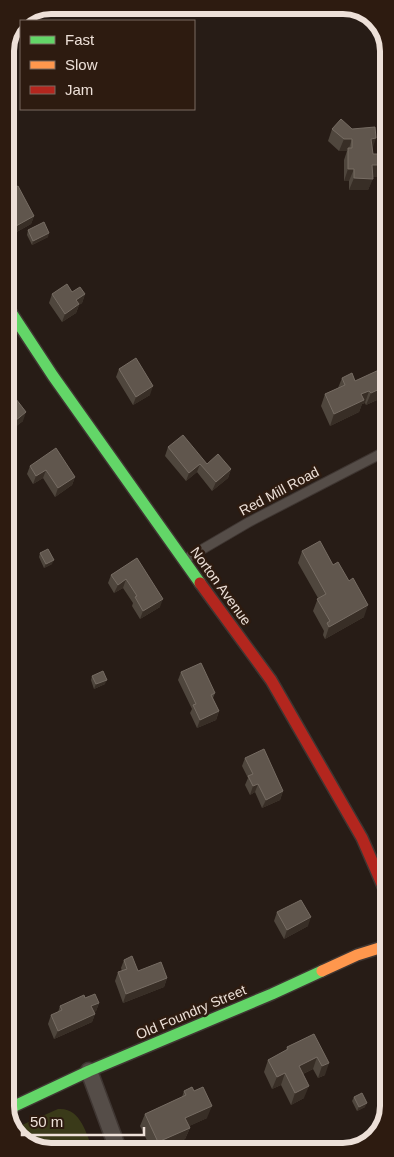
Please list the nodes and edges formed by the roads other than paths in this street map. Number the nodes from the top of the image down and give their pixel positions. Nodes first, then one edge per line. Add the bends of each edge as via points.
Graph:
1 (14, 316) edge
2 (380, 454) edge
3 (184, 560) junction
4 (380, 879) edge
5 (380, 948) edge
6 (89, 1072) junction
7 (14, 1106) edge
8 (116, 1143) edge

1 - 3 street, Norton Avenue
2 - 3 lane, Red Mill Road via 249,522
3 - 4 street, Norton Avenue via 271,680 362,838
5 - 6 street, Old Foundry Street
6 - 7 street, Old Foundry Street
6 - 8 street

